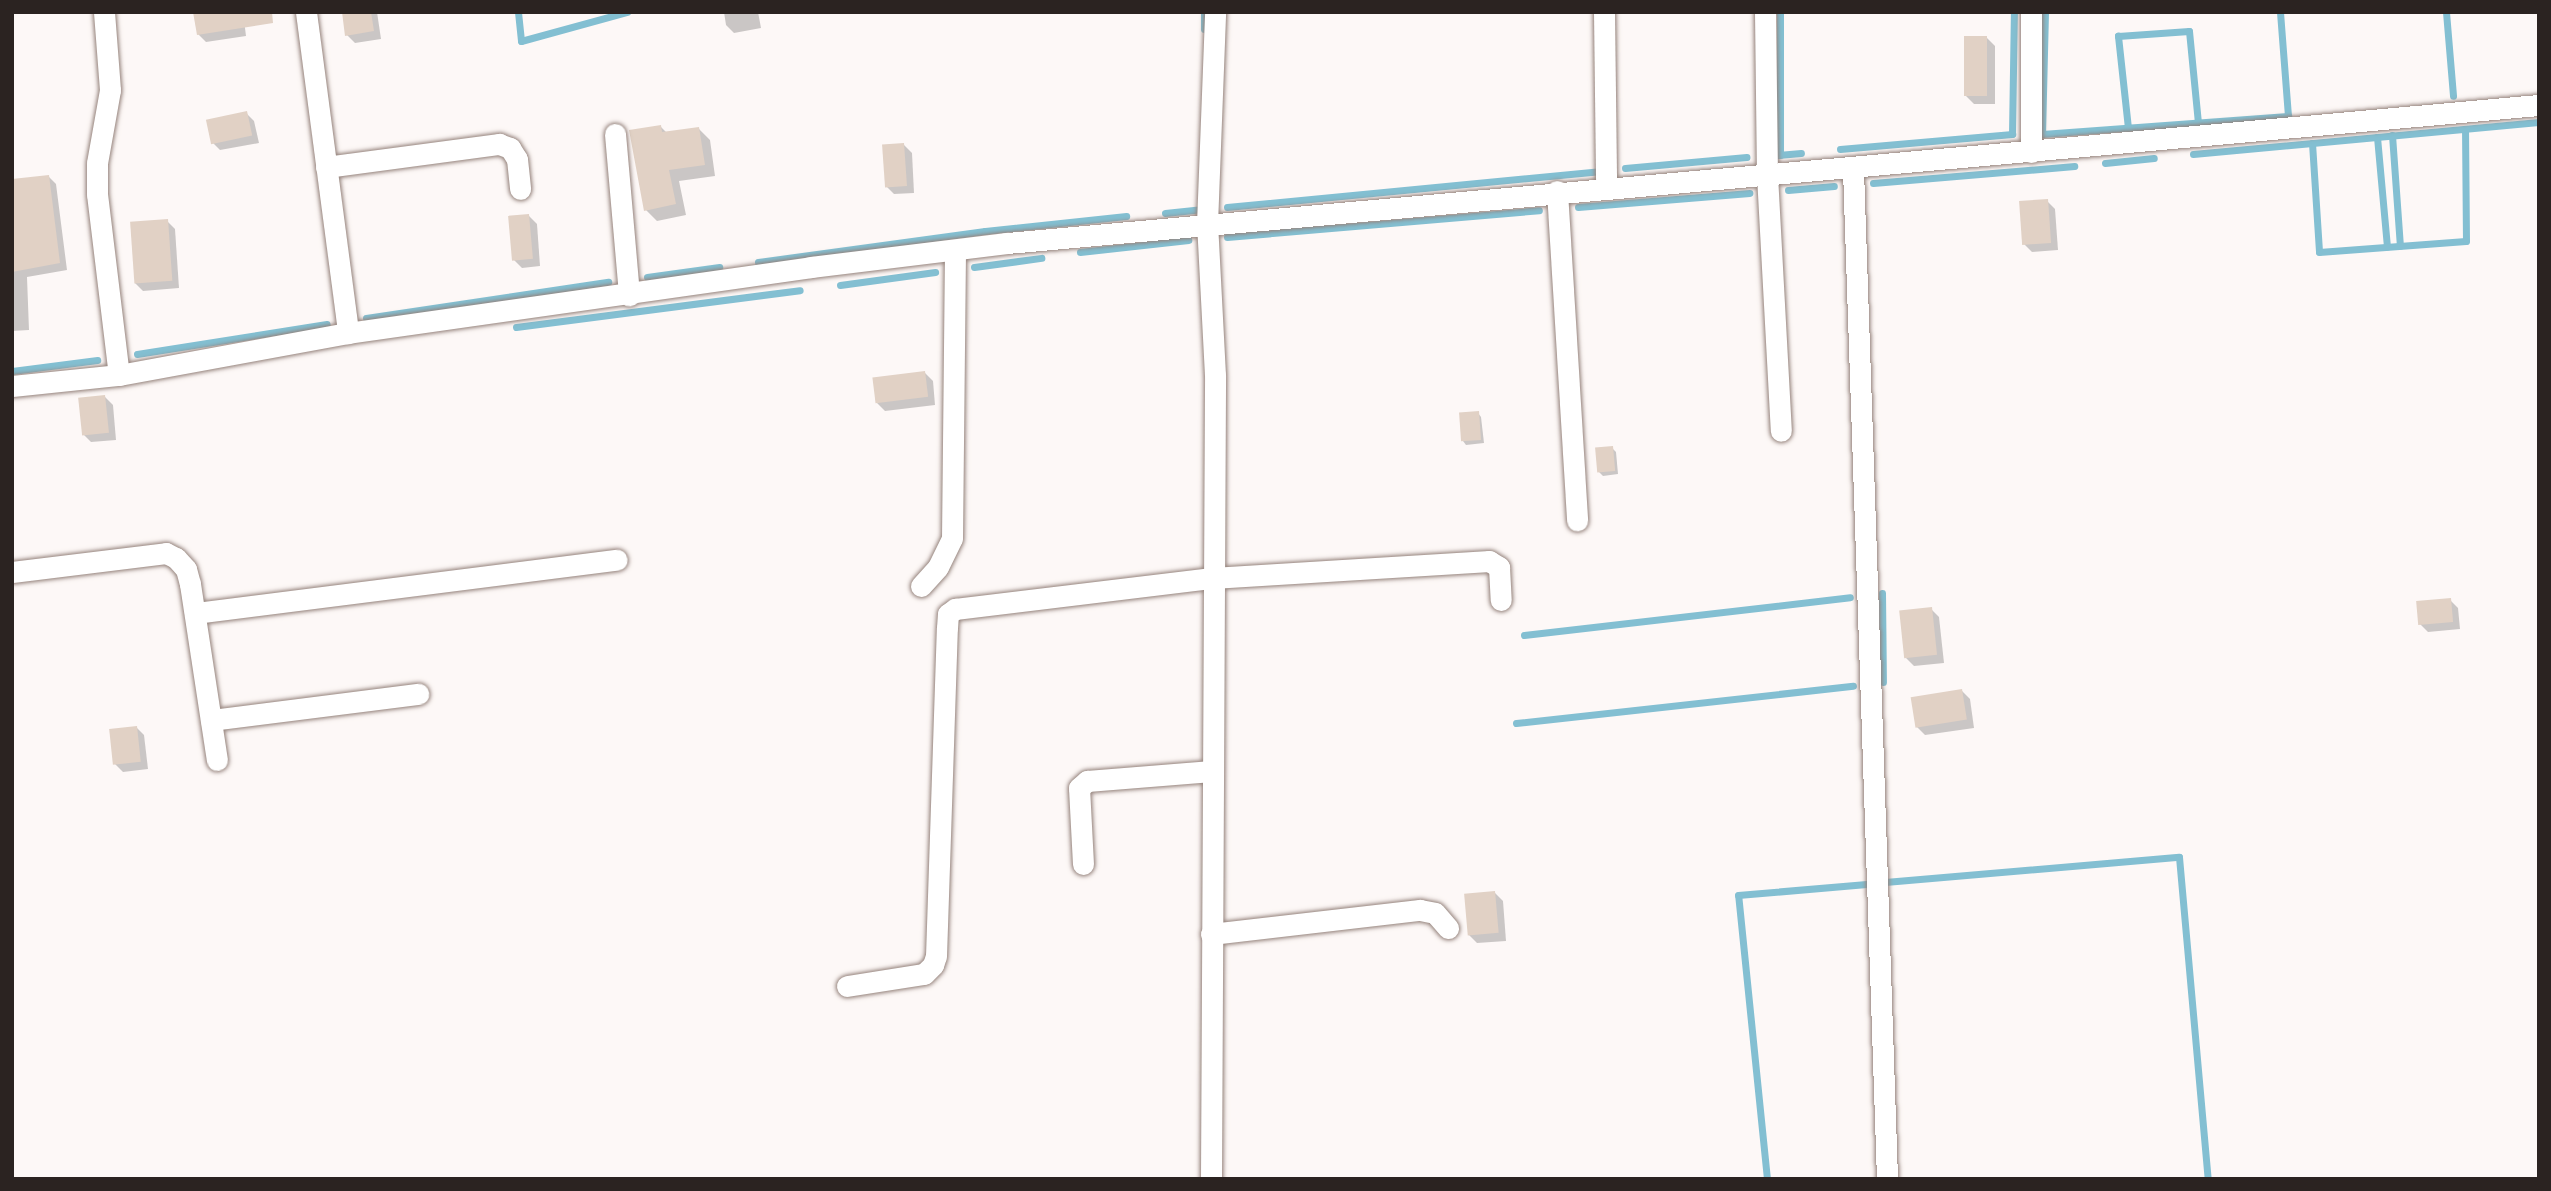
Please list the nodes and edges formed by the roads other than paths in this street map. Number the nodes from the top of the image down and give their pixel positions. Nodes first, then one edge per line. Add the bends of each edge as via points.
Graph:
1 (104, 12) edge
2 (306, 12) edge
3 (1215, 12) edge
4 (1604, 12) edge
5 (1765, 12) edge
6 (2031, 12) edge
7 (2539, 105) edge
8 (615, 134) dead end
9 (2031, 152) junction
10 (327, 167) junction
11 (1853, 169) junction
12 (1767, 175) junction
13 (1606, 188) junction
14 (520, 190) dead end
15 (1557, 191) junction
16 (1207, 224) junction
17 (955, 250) junction
18 (629, 295) junction
19 (348, 333) junction
20 (120, 375) junction
21 (12, 386) edge
22 (1781, 431) dead end
23 (1577, 520) dead end
24 (617, 560) dead end
25 (12, 572) edge
26 (1212, 578) junction
27 (921, 586) dead end
28 (1501, 600) dead end
29 (195, 613) junction
30 (418, 694) dead end
31 (211, 720) junction
32 (217, 760) dead end
33 (1212, 771) junction
34 (1083, 864) dead end
35 (1448, 928) dead end
36 (1210, 934) junction
37 (847, 986) dead end
38 (1211, 1179) edge
39 (1887, 1179) edge

1 - 20 street via 110,90 97,163 97,194
2 - 10 street
3 - 16 street
4 - 13 street
5 - 12 street
6 - 9 street
7 - 9 street
8 - 18 street
9 - 11 street
10 - 14 street via 499,145 510,148 517,159
10 - 19 street
11 - 12 street
11 - 39 street
12 - 13 street
12 - 22 street
13 - 15 street
15 - 16 street
15 - 23 street
16 - 17 street
16 - 26 street via 1215,375
17 - 18 street
17 - 27 street via 951,538 938,567
18 - 19 street
19 - 20 street
20 - 21 street
24 - 29 street
25 - 29 street via 166,553 186,569
26 - 28 street via 1489,561 1499,567
26 - 33 street
26 - 37 street via 955,608 948,614 936,956 924,974
29 - 31 street
30 - 31 street
31 - 32 street
33 - 34 street via 1087,781 1079,788
33 - 36 street
35 - 36 street via 1435,912 1420,910
36 - 38 street

